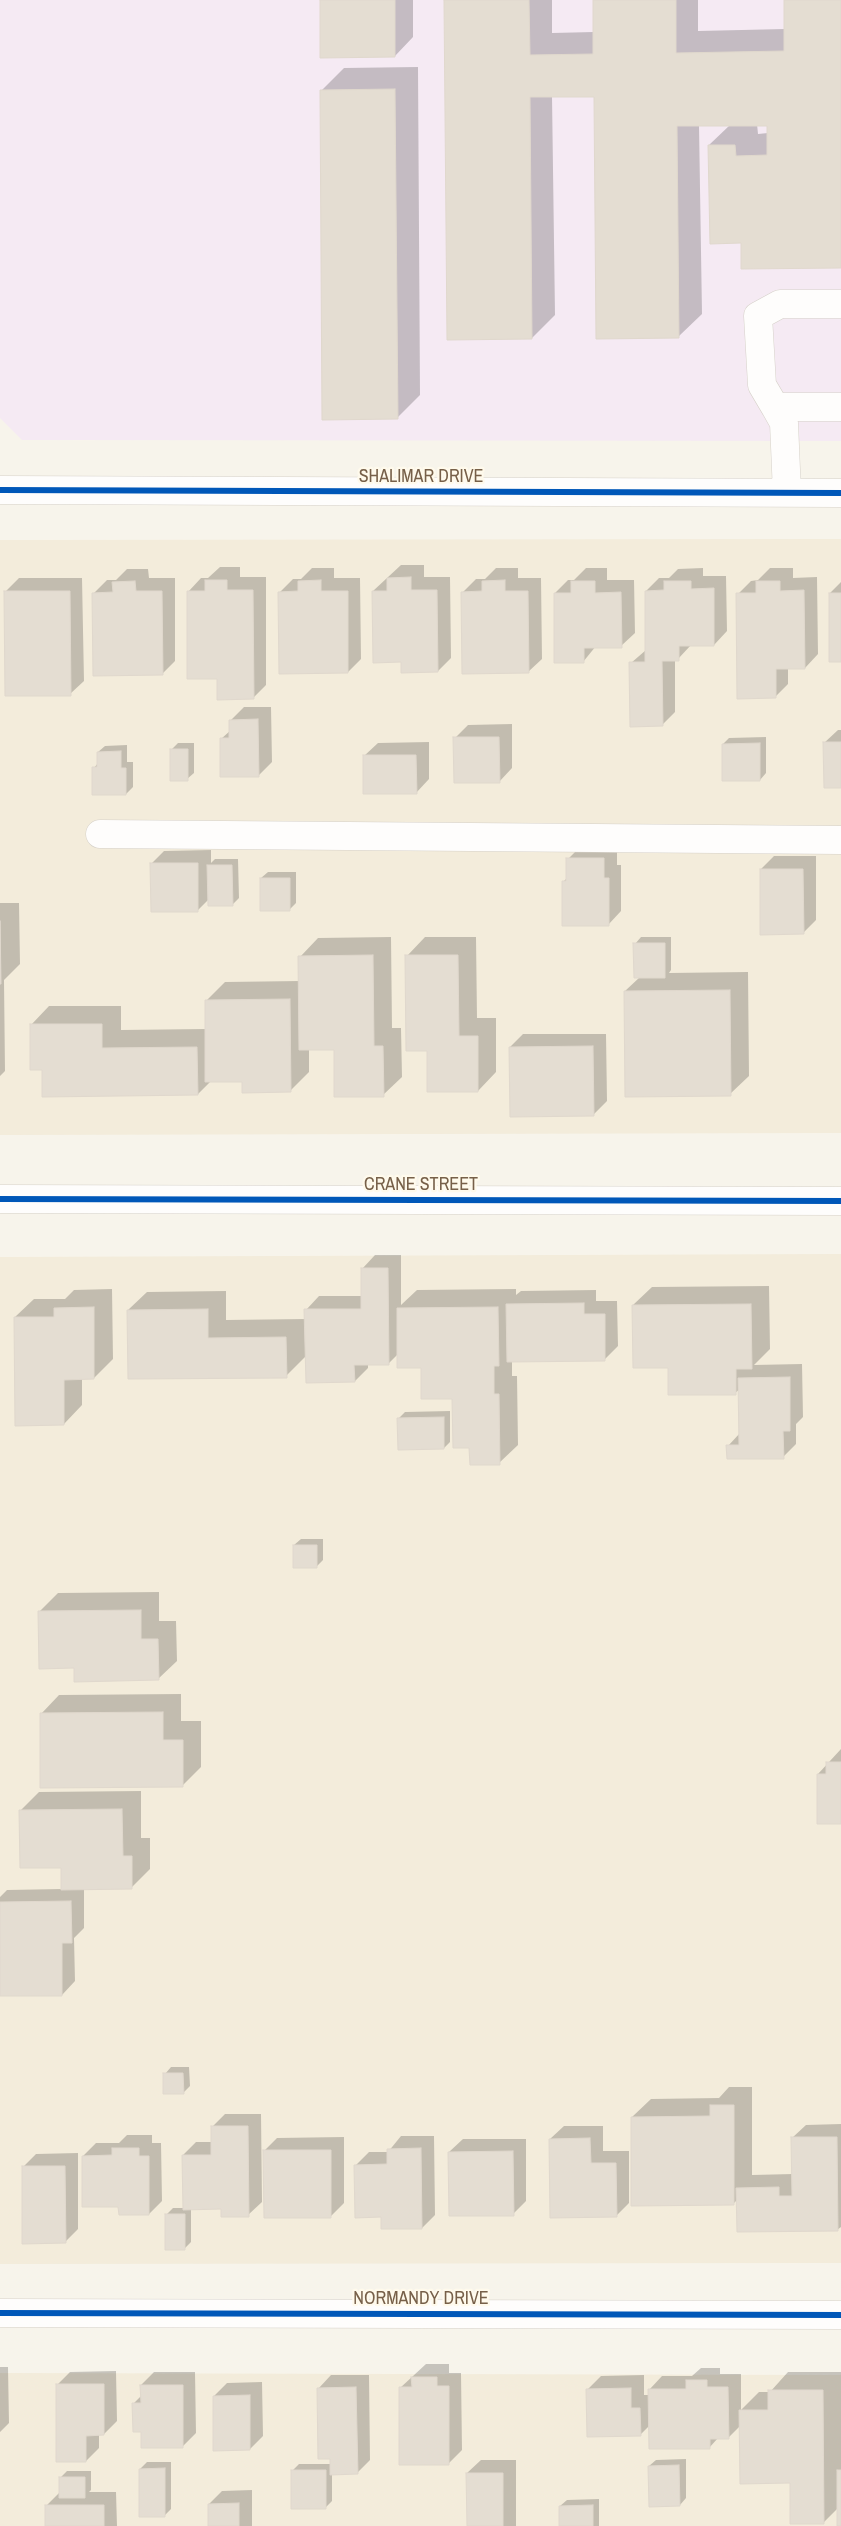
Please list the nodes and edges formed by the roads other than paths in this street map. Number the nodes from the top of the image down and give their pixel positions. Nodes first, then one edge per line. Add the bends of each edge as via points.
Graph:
1 (841, 304) edge
2 (775, 407) junction
3 (841, 407) edge
4 (0, 490) edge
5 (787, 493) junction
6 (841, 493) edge
7 (100, 834) dead end
8 (841, 840) edge
9 (0, 1199) edge
10 (841, 1201) edge
11 (0, 2313) edge
12 (841, 2315) edge

1 - 2 street via 780,304 758,316 762,385
2 - 3 street
2 - 5 street via 784,423
4 - 5 street, SHALIMAR DRIVE
5 - 6 street, SHALIMAR DRIVE
7 - 8 street
9 - 10 street, CRANE STREET
11 - 12 street, NORMANDY DRIVE

